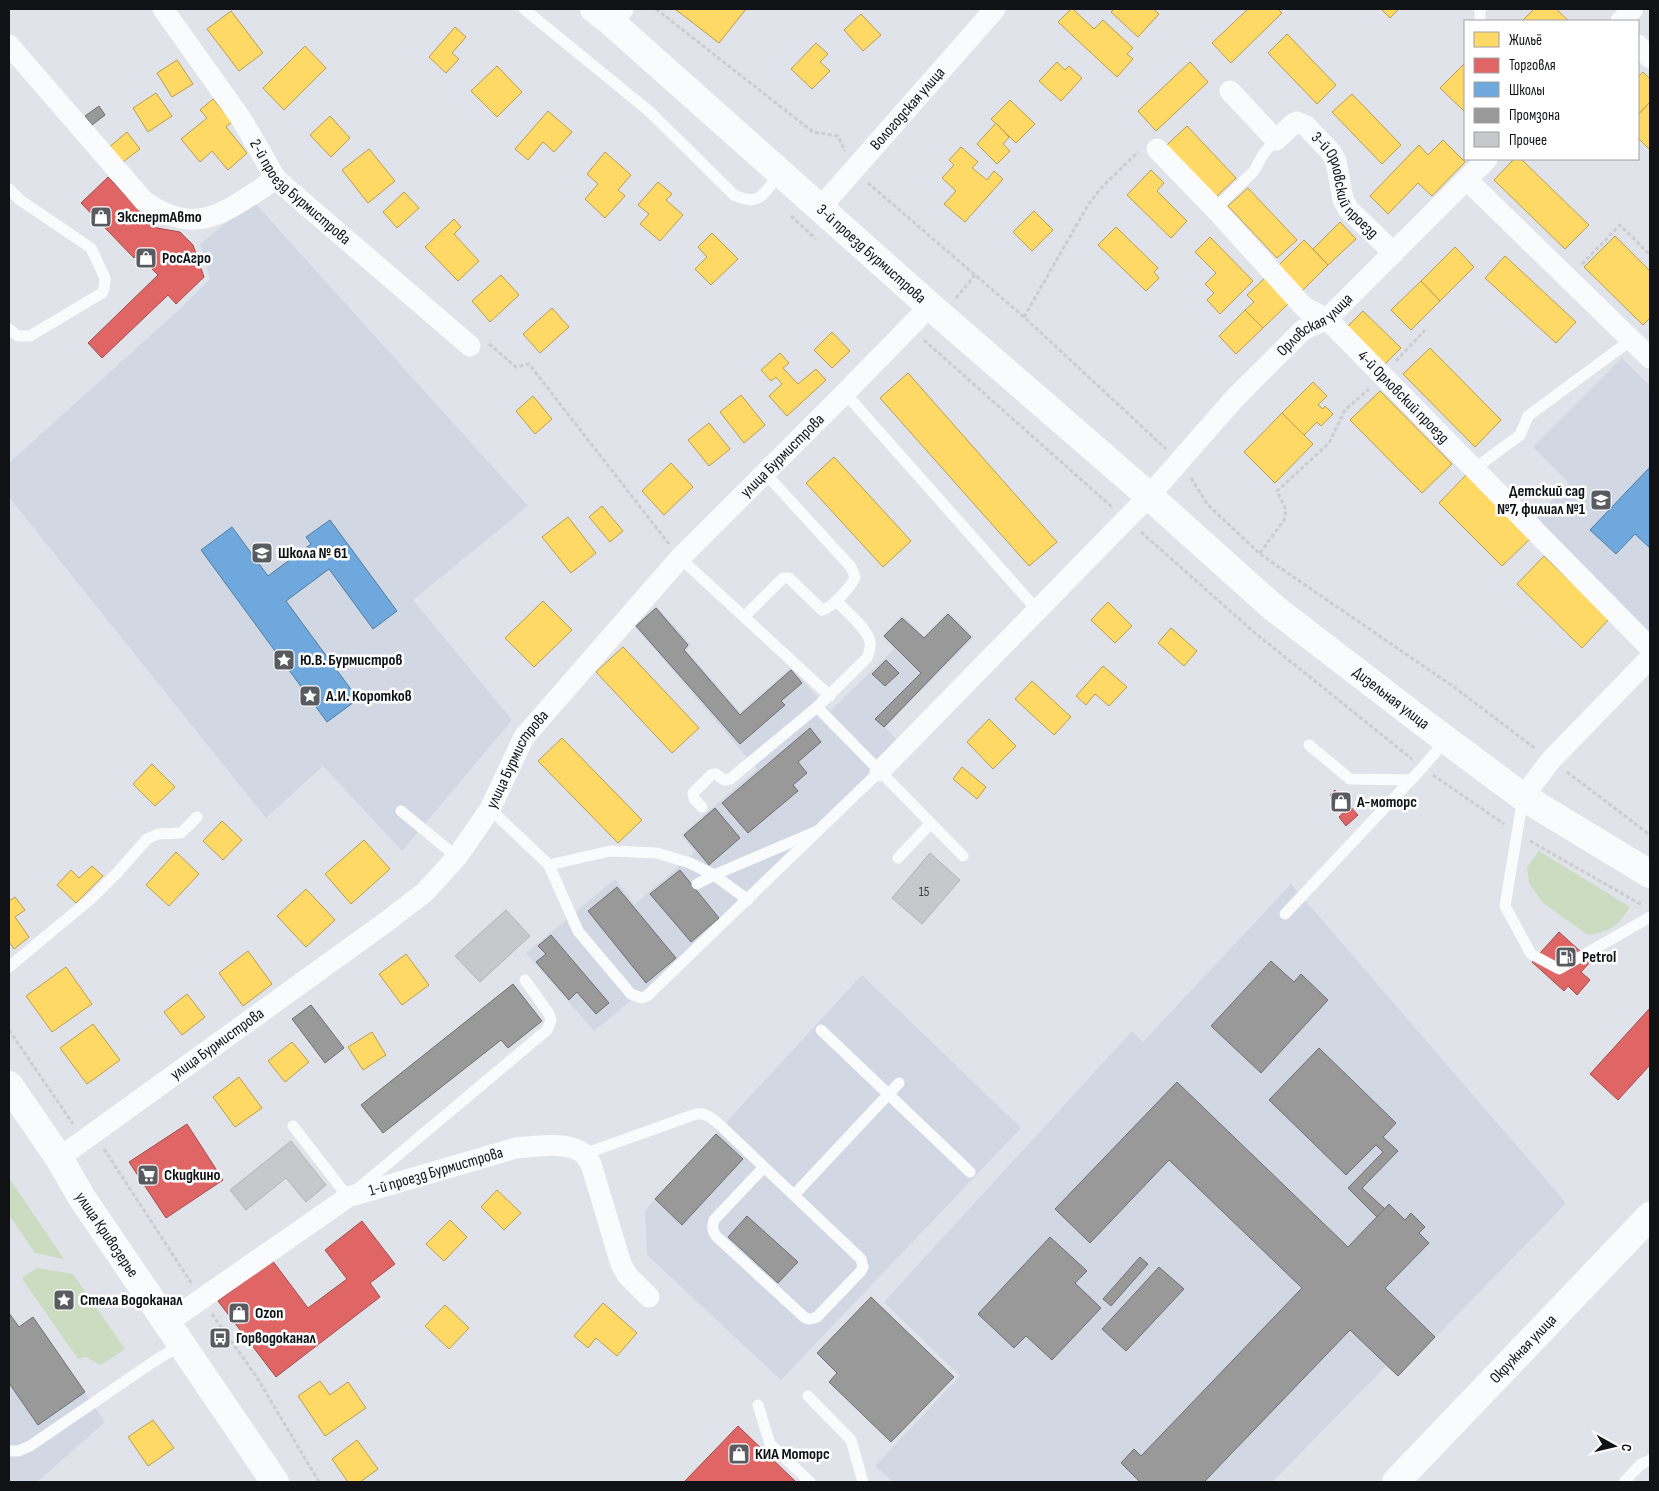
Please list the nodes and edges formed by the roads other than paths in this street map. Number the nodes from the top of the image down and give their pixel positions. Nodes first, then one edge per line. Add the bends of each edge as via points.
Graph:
1 (163, 9) edge
2 (524, 9) edge
3 (995, 9) edge
4 (1633, 9) edge
5 (609, 13) edge
6 (1622, 20) edge
7 (9, 45) edge
8 (1639, 46) edge
9 (1650, 58) edge
10 (1230, 91) dead end
11 (1276, 140) junction
12 (1157, 149) road end
13 (1486, 160) edge
14 (276, 179) junction
15 (1467, 180) junction
16 (772, 182) junction
17 (9, 189) edge
18 (821, 207) junction
19 (1215, 209) junction
20 (1394, 253) junction
21 (930, 306) junction
22 (1327, 319) junction
23 (9, 329) edge
24 (1631, 340) junction
25 (470, 346) road end
26 (1650, 358) edge
27 (845, 393) junction
28 (1474, 469) junction
29 (765, 473) junction
30 (1149, 496) junction
31 (680, 558) junction
32 (836, 601) junction
33 (1038, 611) junction
34 (744, 617) junction
35 (1650, 648) edge
36 (1650, 658) edge
37 (830, 696) junction
38 (817, 707) junction
39 (1446, 740) junction
40 (1309, 745) dead end
41 (880, 771) junction
42 (1411, 780) junction
43 (1523, 797) junction
44 (702, 807) dead end
45 (490, 809) junction
46 (401, 811) dead end
47 (197, 817) dead end
48 (931, 823) junction
49 (820, 830) junction
50 (963, 856) dead end
51 (457, 857) junction
52 (898, 858) dead end
53 (549, 865) junction
54 (1650, 874) edge
55 (714, 875) junction
56 (698, 884) dead end
57 (748, 900) junction
58 (1285, 914) dead end
59 (1650, 917) edge
60 (9, 967) edge
61 (525, 980) dead end
62 (821, 1030) dead end
63 (898, 1083) dead end
64 (9, 1085) edge
65 (889, 1093) junction
66 (293, 1126) dead end
67 (584, 1154) junction
68 (59, 1158) junction
69 (764, 1167) junction
70 (970, 1172) dead end
71 (794, 1195) junction
72 (348, 1197) junction
73 (1647, 1225) edge
74 (649, 1297) dead end
75 (175, 1334) junction
76 (808, 1396) dead end
77 (758, 1405) dead end
78 (9, 1451) edge
79 (1650, 1460) edge
80 (860, 1481) edge
81 (275, 1482) edge
82 (810, 1482) edge
83 (1396, 1482) edge
84 (1624, 1482) edge

1 - 14 street, 2-й проезд Бурмистрова via 242,120
2 - 16 lane via 649,111 729,191 753,200
3 - 18 street, Вологодская улица
4 - 6 street
5 - 16 main road, 3-й проезд Бурмистрова
7 - 14 street via 144,201 165,214 190,220 210,218
8 - 9 street
10 - 11 street
11 - 19 lane via 1256,169
11 - 20 street, 3-й Орловский проезд via 1293,124 1298,122 1306,126 1336,161 1343,200 1348,209
12 - 19 street, 4-й Орловский проезд
13 - 15 street, Орловская улица
14 - 25 street, 2-й проезд Бурмистрова
15 - 20 street, Орловская улица
15 - 24 street
16 - 18 main road, 3-й проезд Бурмистрова
17 - 23 lane via 20,200 91,248 106,284 102,293 30,336 18,336
18 - 21 main road, 3-й проезд Бурмистрова
19 - 22 street, 4-й Орловский проезд via 1304,308
20 - 22 street, Орловская улица
21 - 27 street, улица Бурмистрова
21 - 30 main road, 3-й проезд Бурмистрова
22 - 28 street, 4-й Орловский проезд
22 - 30 street, Орловская улица via 1302,330 1234,399
24 - 26 street
24 - 28 lane via 1528,416 1520,435
27 - 29 street, улица Бурмистрова
27 - 33 lane
28 - 35 street, 4-й Орловский проезд
29 - 31 street, улица Бурмистрова
29 - 32 lane via 854,572 853,583
30 - 33 street
30 - 39 main road, Дизельная улица via 1274,608
31 - 34 lane
31 - 45 street, улица Бурмистрова via 524,738
32 - 34 lane via 827,609 820,609 785,577
32 - 37 lane via 865,631 870,649 867,658
33 - 41 street
34 - 37 lane
36 - 43 street via 1550,760
37 - 38 lane
38 - 41 lane
38 - 44 lane via 730,779 711,775 693,794
39 - 42 lane
39 - 43 main road, Дизельная улица
40 - 42 lane via 1350,779
41 - 48 lane
41 - 49 lane
42 - 58 lane
43 - 54 main road, Дизельная улица
43 - 59 lane via 1505,906 1531,954 1559,969
45 - 51 street, улица Бурмистрова
45 - 53 lane
46 - 51 lane
47 - 60 lane via 181,833 158,834 148,839 93,897
48 - 50 lane
48 - 52 lane
49 - 55 lane
49 - 57 lane
51 - 68 street, улица Бурмистрова via 425,892 386,922
53 - 55 lane via 610,851 649,852 672,857
53 - 57 lane via 578,930 636,997 647,996
55 - 56 lane
55 - 57 lane
61 - 72 lane via 549,1014 551,1020 547,1030
62 - 65 lane
63 - 65 lane
64 - 68 main road, улица Кривозерье
65 - 70 lane
65 - 71 lane
66 - 72 lane
67 - 69 lane via 701,1113 708,1115
67 - 72 street, 1-й проезд Бурмистрова via 563,1146 516,1148
67 - 74 street via 591,1164 621,1264 627,1275
68 - 75 main road, улица Кривозерье via 82,1198
69 - 71 lane
69 - 71 lane via 714,1220 713,1231 804,1316 812,1319 861,1271 863,1263
72 - 75 street, 1-й проезд Бурмистрова
73 - 83 main road, Окружная улица
75 - 78 lane via 153,1362 30,1446
75 - 81 main road, улица Кривозерье
76 - 80 lane via 851,1440
77 - 82 lane via 770,1444
79 - 84 lane via 1640,1465

